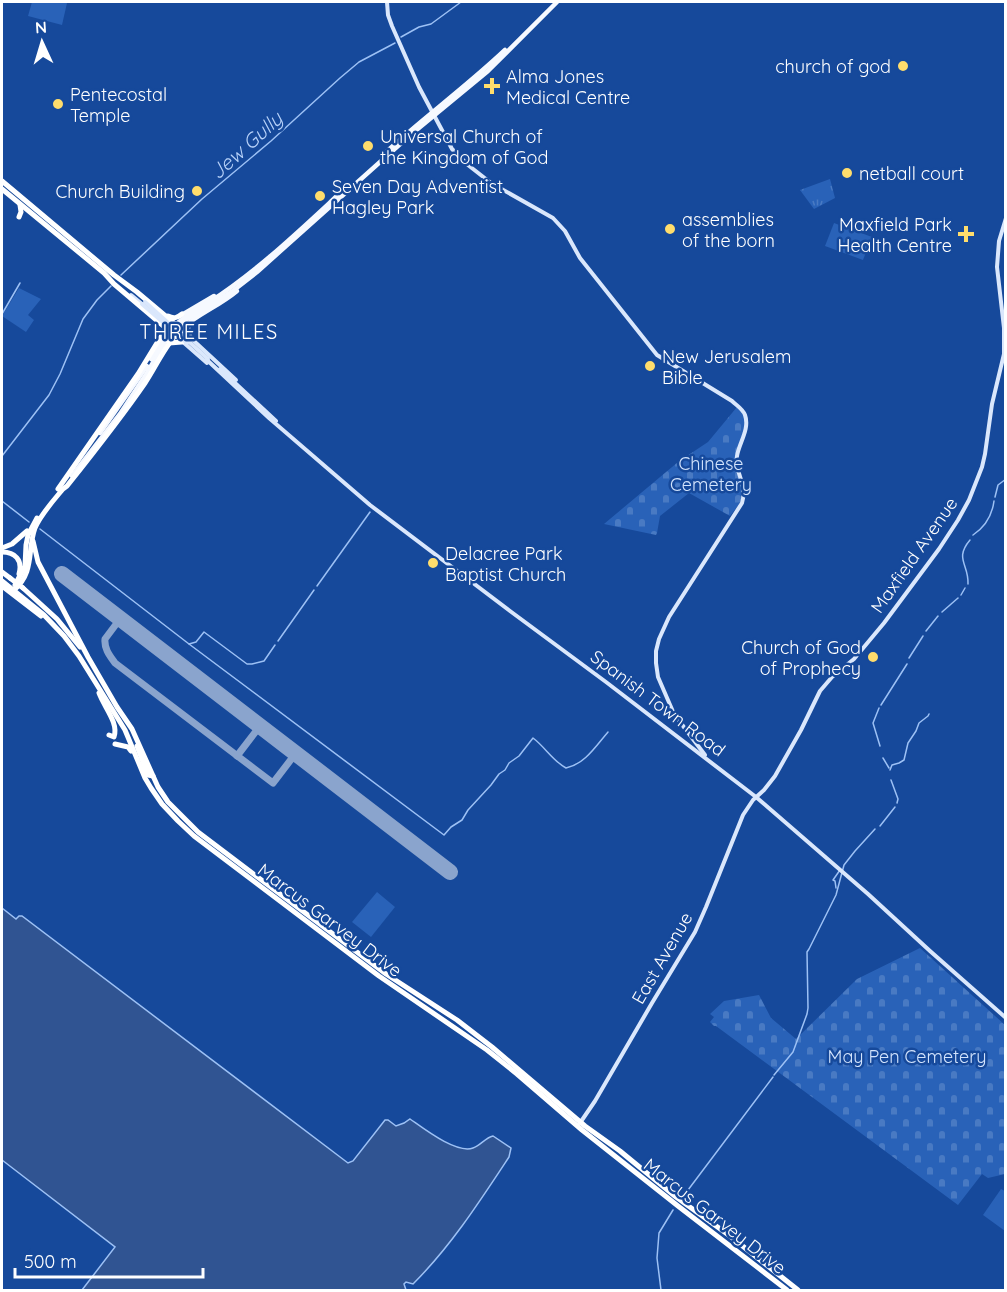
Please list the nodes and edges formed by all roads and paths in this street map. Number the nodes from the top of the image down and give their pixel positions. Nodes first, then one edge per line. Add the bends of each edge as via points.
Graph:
1 (387, 2) edge
2 (555, 2) edge
3 (434, 114) junction
4 (2, 181) edge
5 (2, 189) edge
6 (20, 205) junction
7 (19, 217) dead end
8 (1005, 218) edge
9 (278, 253) junction
10 (104, 273) junction
11 (114, 275) junction
12 (143, 303) junction
13 (207, 304) junction
14 (161, 312) junction
15 (182, 314) junction
16 (193, 319) junction
17 (158, 322) junction
18 (177, 325) junction
19 (166, 328) junction
20 (175, 335) junction
21 (160, 338) junction
22 (191, 340) junction
23 (182, 342) junction
24 (169, 343) junction
25 (207, 359) junction
26 (233, 385) junction
27 (240, 386) junction
28 (280, 426) junction
29 (62, 486) junction
30 (32, 525) junction
31 (33, 542) junction
32 (2, 550) edge
33 (2, 572) edge
34 (2, 583) edge
35 (11, 588) junction
36 (79, 656) junction
37 (93, 665) junction
38 (99, 689) junction
39 (109, 735) dead end
40 (129, 738) junction
41 (115, 744) dead end
42 (709, 761) junction
43 (153, 776) junction
44 (145, 778) junction
45 (756, 797) junction
46 (418, 995) junction
47 (1005, 1018) edge
48 (452, 1026) junction
49 (494, 1048) junction
50 (579, 1124) junction
51 (678, 1203) junction
52 (787, 1290) edge
53 (798, 1290) edge

1 - 3 main road via 394,32
2 - 3 main road via 488,71
3 - 9 main road
3 - 13 main road via 415,126 270,256
3 - 42 main road via 447,143 468,165 561,226 580,258 657,355 732,402 745,415 745,432 737,458 743,500 669,617 656,651 658,677 674,714
4 - 11 highway, Spanish Town Road
5 - 6 highway, Spanish Town Road
6 - 7 highway
6 - 10 highway, Spanish Town Road
8 - 45 main road, Maxfield Avenue via 997,267 1004,354 982,467 969,500 939,549 884,623 820,691 775,776
9 - 13 main road via 234,290
9 - 16 main road via 232,296
10 - 12 main road, Spanish Town Road
10 - 17 highway, Spanish Town Road
11 - 12 main road, Spanish Town Road
11 - 14 highway, Spanish Town Road
12 - 25 main road, Spanish Town Road, bridge
13 - 15 main road
13 - 16 main road
13 - 18 main road, bridge
14 - 15 highway via 172,318
14 - 18 highway, Spanish Town Road
15 - 18 main road
16 - 18 main road
16 - 22 main road via 188,328
17 - 19 highway, Spanish Town Road
17 - 21 highway
18 - 19 highway
18 - 20 highway
18 - 22 main road, Spanish Town Road
18 - 29 main road, bridge via 120,414
19 - 20 highway, Spanish Town Road
19 - 21 highway
20 - 23 main road, Spanish Town Road
20 - 24 highway
21 - 29 highway
22 - 27 main road, Spanish Town Road
23 - 24 highway
23 - 26 main road, Spanish Town Road
24 - 29 highway via 125,410 67,486
25 - 26 main road, Spanish Town Road
25 - 27 main road, Spanish Town Road
26 - 28 main road, Spanish Town Road
27 - 28 main road, Spanish Town Road
28 - 42 main road, Spanish Town Road via 370,505
29 - 30 highway
29 - 31 highway via 39,521
30 - 32 highway
30 - 35 highway via 26,539 25,566
31 - 35 highway via 28,569 22,581
31 - 37 highway, Marcus Garvey Drive via 38,561
32 - 35 highway via 20,562
33 - 37 highway, bridge via 57,619
34 - 35 highway, Marcus Garvey Drive
34 - 36 highway via 51,625
35 - 36 highway, Marcus Garvey Drive via 53,622
36 - 38 highway, Marcus Garvey Drive
37 - 43 highway, Marcus Garvey Drive via 132,729
38 - 39 highway via 116,728 114,737
38 - 40 highway, Marcus Garvey Drive
40 - 43 highway via 135,740 148,775
40 - 44 highway, Marcus Garvey Drive
41 - 44 highway via 130,749
42 - 45 main road, Spanish Town Road
43 - 46 highway, Marcus Garvey Drive via 168,802 198,832
44 - 48 highway, Marcus Garvey Drive via 162,804 194,836 379,976
45 - 47 main road, Spanish Town Road
45 - 50 main road, East Avenue via 743,815 695,932
46 - 48 highway
46 - 49 highway, Marcus Garvey Drive
48 - 49 highway via 460,1025
48 - 50 highway, Marcus Garvey Drive
49 - 50 highway, Marcus Garvey Drive
50 - 51 highway, Marcus Garvey Drive via 627,1157
51 - 52 highway, Marcus Garvey Drive
51 - 53 highway, Marcus Garvey Drive via 730,1236

